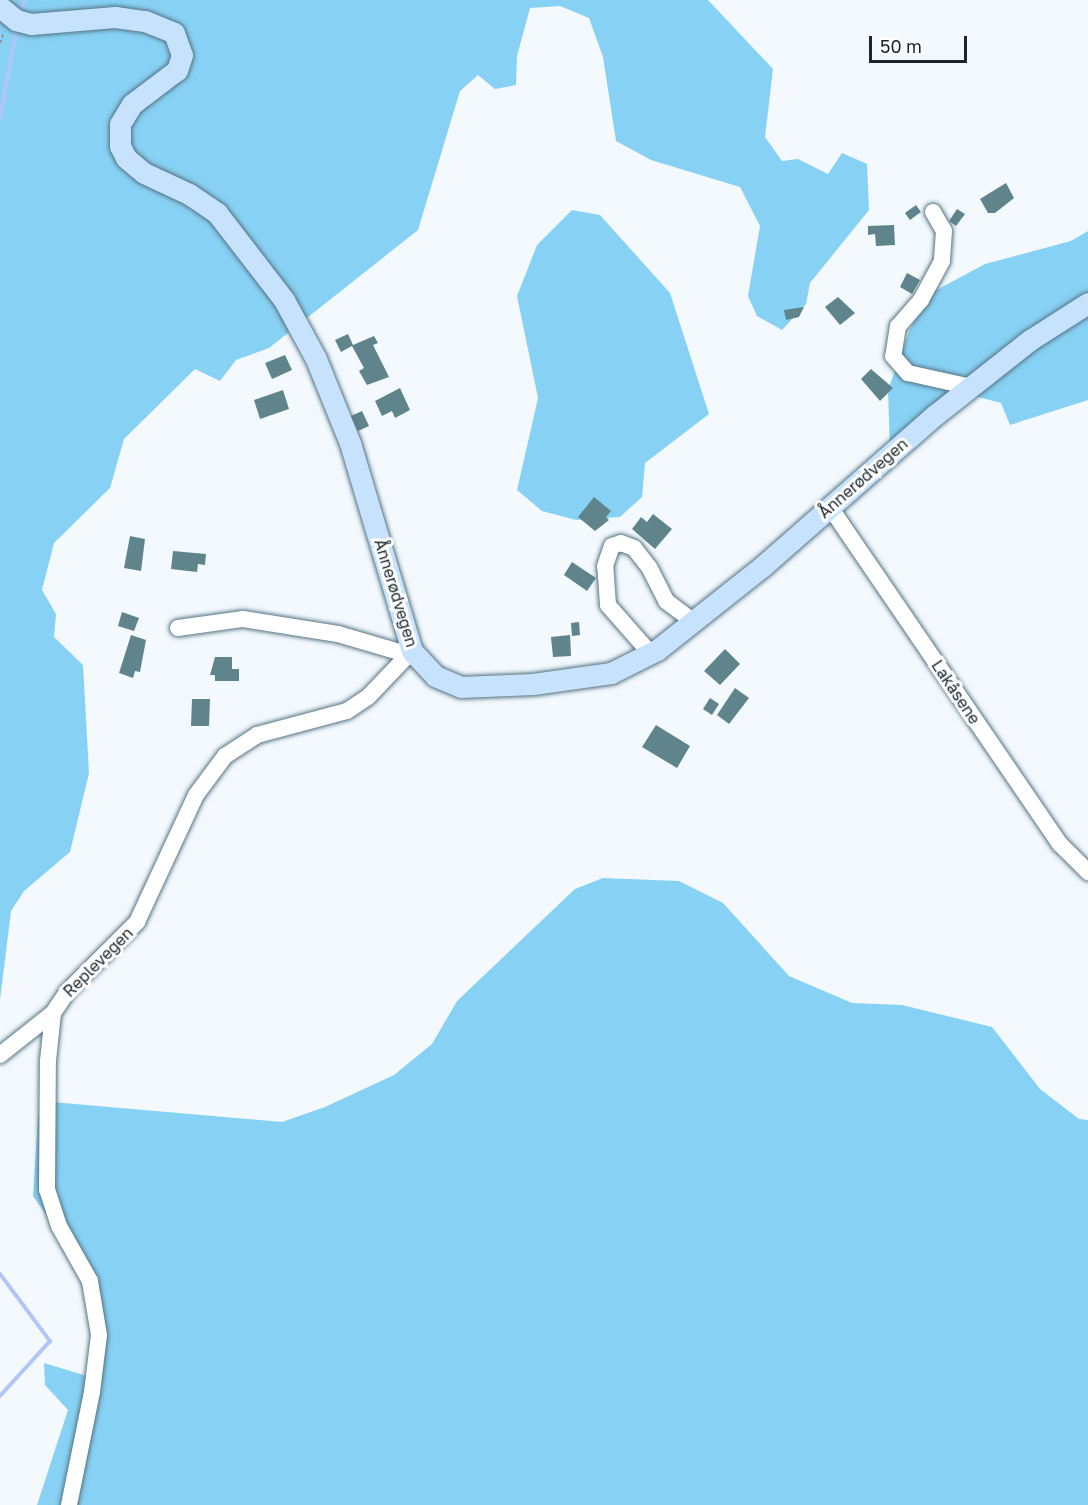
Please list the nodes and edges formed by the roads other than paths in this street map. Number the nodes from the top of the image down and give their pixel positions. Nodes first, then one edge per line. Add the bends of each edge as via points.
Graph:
1 (0, 7) edge
2 (933, 212) dead end
3 (1088, 303) edge
4 (971, 387) junction
5 (830, 507) junction
6 (693, 621) junction
7 (178, 628) dead end
8 (409, 653) junction
9 (651, 654) junction
10 (1088, 872) edge
11 (53, 1013) junction
12 (0, 1055) edge
13 (69, 1505) edge

1 - 8 main road, Ånnerødvegen via 22,23 130,18 174,33 182,55 177,70 132,104 120,124 120,146 126,158 144,173 189,194 217,213 284,300 316,359 350,443
2 - 4 street via 944,231 942,261 921,300 898,326 893,356 908,374
3 - 4 main road, Ånnerødvegen via 1030,340
4 - 5 main road, Ånnerødvegen
5 - 6 main road, Ånnerødvegen
5 - 10 street, Lakåsene via 1054,835
6 - 9 main road, Ånnerødvegen
6 - 9 street via 666,601 649,567 634,548 621,543 612,546 605,566 608,605
7 - 8 street via 243,619 338,634
8 - 9 main road, Ånnerødvegen via 435,676 473,689 610,673
8 - 11 street, Replevegen via 368,697 347,711 257,735 225,756 201,786 137,922 67,992
11 - 12 street
11 - 13 street, Replevegen via 48,1050 47,1190 59,1226 90,1281 99,1335 92,1392

